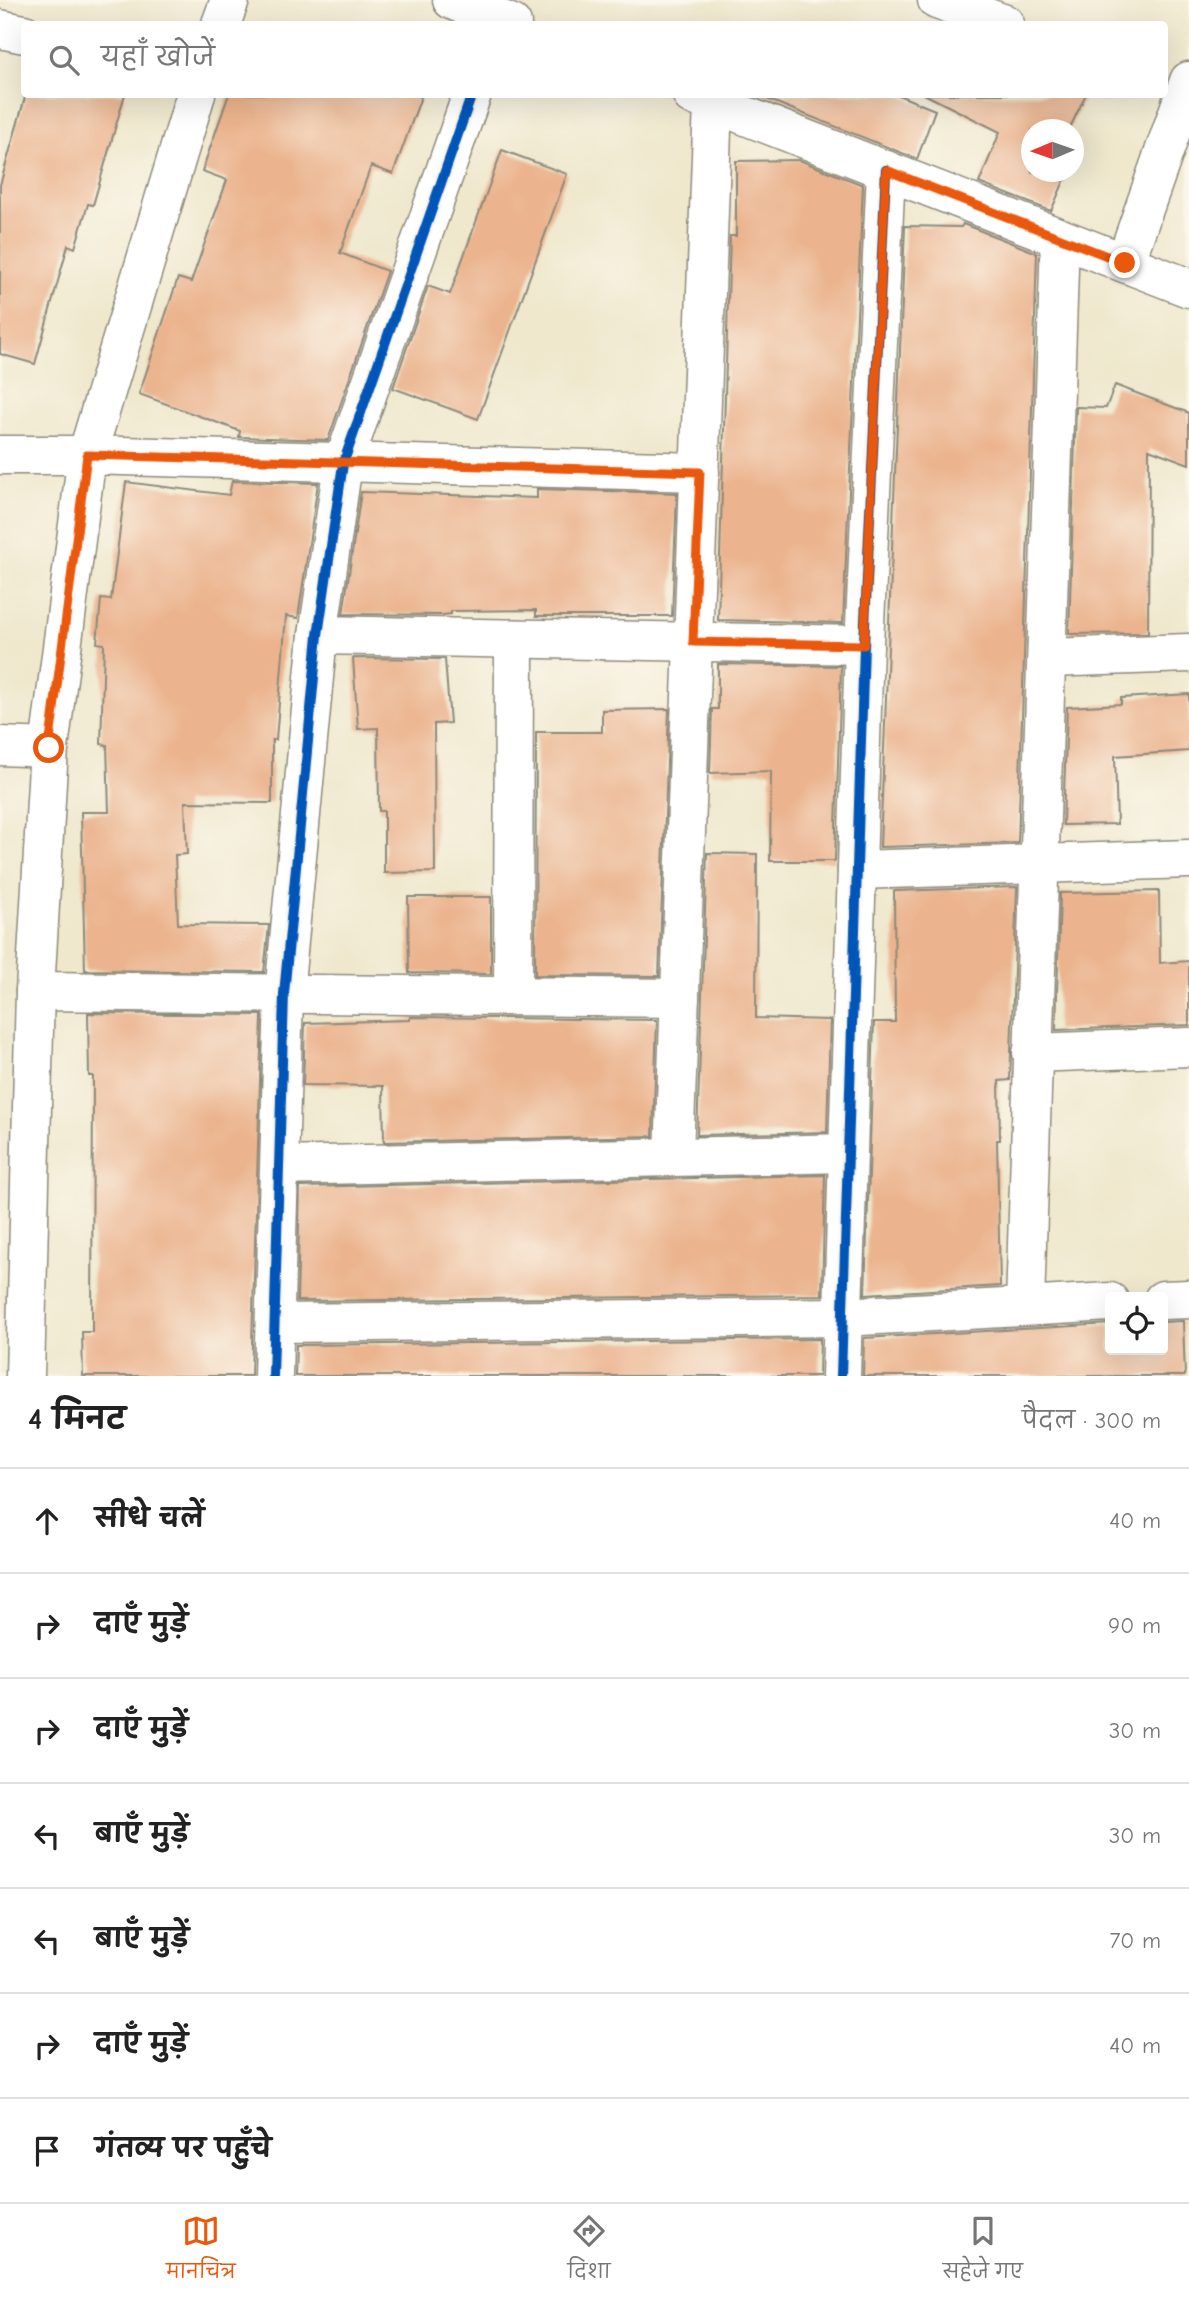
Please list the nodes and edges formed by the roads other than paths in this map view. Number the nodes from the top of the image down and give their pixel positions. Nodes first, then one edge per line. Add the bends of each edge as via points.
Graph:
1 (230, 0) edge
2 (452, 0) edge
3 (937, 0) edge
4 (503, 17) edge
5 (221, 21) edge
6 (996, 21) edge
7 (0, 29) edge
8 (21, 33) edge
9 (1180, 84) edge
10 (195, 98) edge
11 (471, 98) edge
12 (701, 99) edge
13 (886, 170) junction
14 (1060, 238) junction
15 (1125, 263) junction
16 (1189, 288) edge
17 (0, 455) edge
18 (87, 455) junction
19 (343, 464) junction
20 (700, 472) junction
21 (318, 635) junction
22 (514, 639) junction
23 (693, 642) junction
24 (864, 645) junction
25 (1189, 653) edge
26 (1046, 658) junction
27 (0, 746) edge
28 (49, 748) junction
29 (1189, 859) edge
30 (1038, 864) junction
31 (858, 870) junction
32 (35, 991) junction
33 (284, 994) junction
34 (513, 996) junction
35 (680, 998) junction
36 (1189, 1047) edge
37 (1032, 1053) junction
38 (848, 1153) junction
39 (674, 1155) junction
40 (280, 1166) junction
41 (15, 1292) edge
42 (1189, 1299) edge
43 (1168, 1300) edge
44 (1105, 1302) edge
45 (1025, 1305) junction
46 (843, 1317) junction
47 (275, 1323) junction
48 (25, 1376) edge
49 (274, 1376) edge
50 (841, 1376) edge

1 - 5 street
2 - 4 street
3 - 6 street
7 - 8 street
9 - 15 street
10 - 18 street
11 - 19 street
12 - 13 street
12 - 20 street
13 - 14 street
13 - 24 street
14 - 15 street
14 - 26 street
15 - 16 street
17 - 18 street
18 - 19 street
18 - 28 street
19 - 20 street
19 - 21 street
20 - 23 street
21 - 22 street
21 - 33 street
22 - 23 street
22 - 34 street
23 - 24 street
23 - 35 street
24 - 31 street
25 - 26 street
26 - 30 street
27 - 28 street
28 - 32 street
29 - 30 street
30 - 31 street
30 - 37 street
31 - 38 street
32 - 33 street
32 - 41 street
33 - 34 street
33 - 40 street
34 - 35 street
35 - 39 street
36 - 37 street
37 - 45 street
38 - 39 street
38 - 46 street
39 - 40 street
40 - 47 street
41 - 48 street
42 - 43 street
44 - 45 street
45 - 46 street
46 - 47 street
46 - 50 street
47 - 49 street

